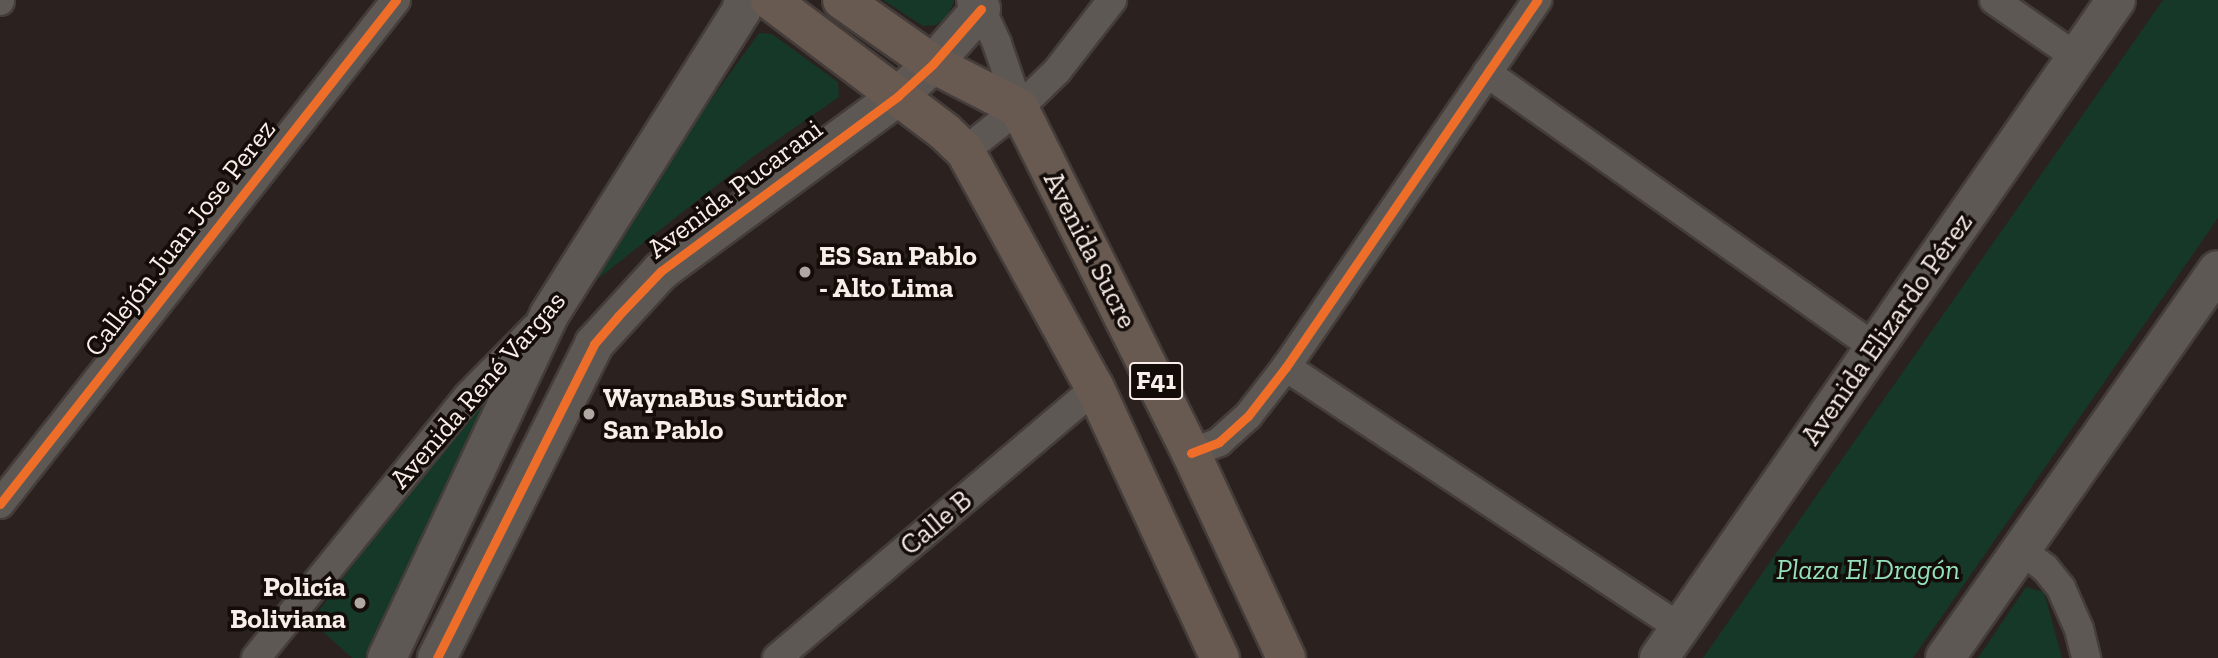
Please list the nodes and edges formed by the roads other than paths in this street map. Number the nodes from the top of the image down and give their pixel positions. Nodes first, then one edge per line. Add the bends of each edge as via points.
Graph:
1 (396, 0) edge
2 (744, 0) edge
3 (770, 0) edge
4 (842, 0) edge
5 (1112, 0) edge
6 (1537, 0) edge
7 (1994, 0) edge
8 (2116, 0) edge
9 (978, 4) edge
10 (2076, 57) junction
11 (933, 64) junction
12 (1487, 73) junction
13 (898, 96) junction
14 (1019, 108) junction
15 (965, 151) junction
16 (2218, 270) edge
17 (549, 315) junction
18 (594, 344) junction
19 (1874, 346) junction
20 (1286, 367) junction
21 (1095, 388) junction
22 (1191, 453) junction
23 (0, 504) edge
24 (2021, 550) junction
25 (1670, 643) edge
26 (256, 658) edge
27 (387, 658) edge
28 (438, 658) edge
29 (777, 658) edge
30 (1220, 658) edge
31 (1286, 658) edge
32 (1945, 658) edge
33 (2086, 658) edge

1 - 23 street, Callejón Juan Jose Perez
2 - 17 street, Avenida René Vargas
3 - 13 main road, F41
4 - 11 main road
5 - 14 street via 1057,71
6 - 12 street
7 - 10 street
8 - 10 street, Avenida Elizardo Pérez
9 - 11 street, Avenida Pucarani
9 - 14 street
10 - 19 street, Avenida Elizardo Pérez
11 - 13 street, Avenida Pucarani
11 - 14 main road
12 - 19 street
12 - 20 street
13 - 15 main road, F41
13 - 18 street, Avenida Pucarani via 662,271
14 - 15 street
14 - 22 main road, Avenida Sucre / F41
15 - 21 main road, F41
16 - 24 street
17 - 18 street
17 - 26 street, Avenida René Vargas via 467,397
17 - 27 street
18 - 28 street, Avenida Pucarani
19 - 25 street, Avenida Elizardo Pérez
20 - 22 street via 1248,416 1219,442
20 - 25 street
21 - 29 street, Calle B
21 - 30 main road, F41
22 - 31 main road, Avenida Sucre / F41
24 - 32 street
24 - 33 street via 2061,588

